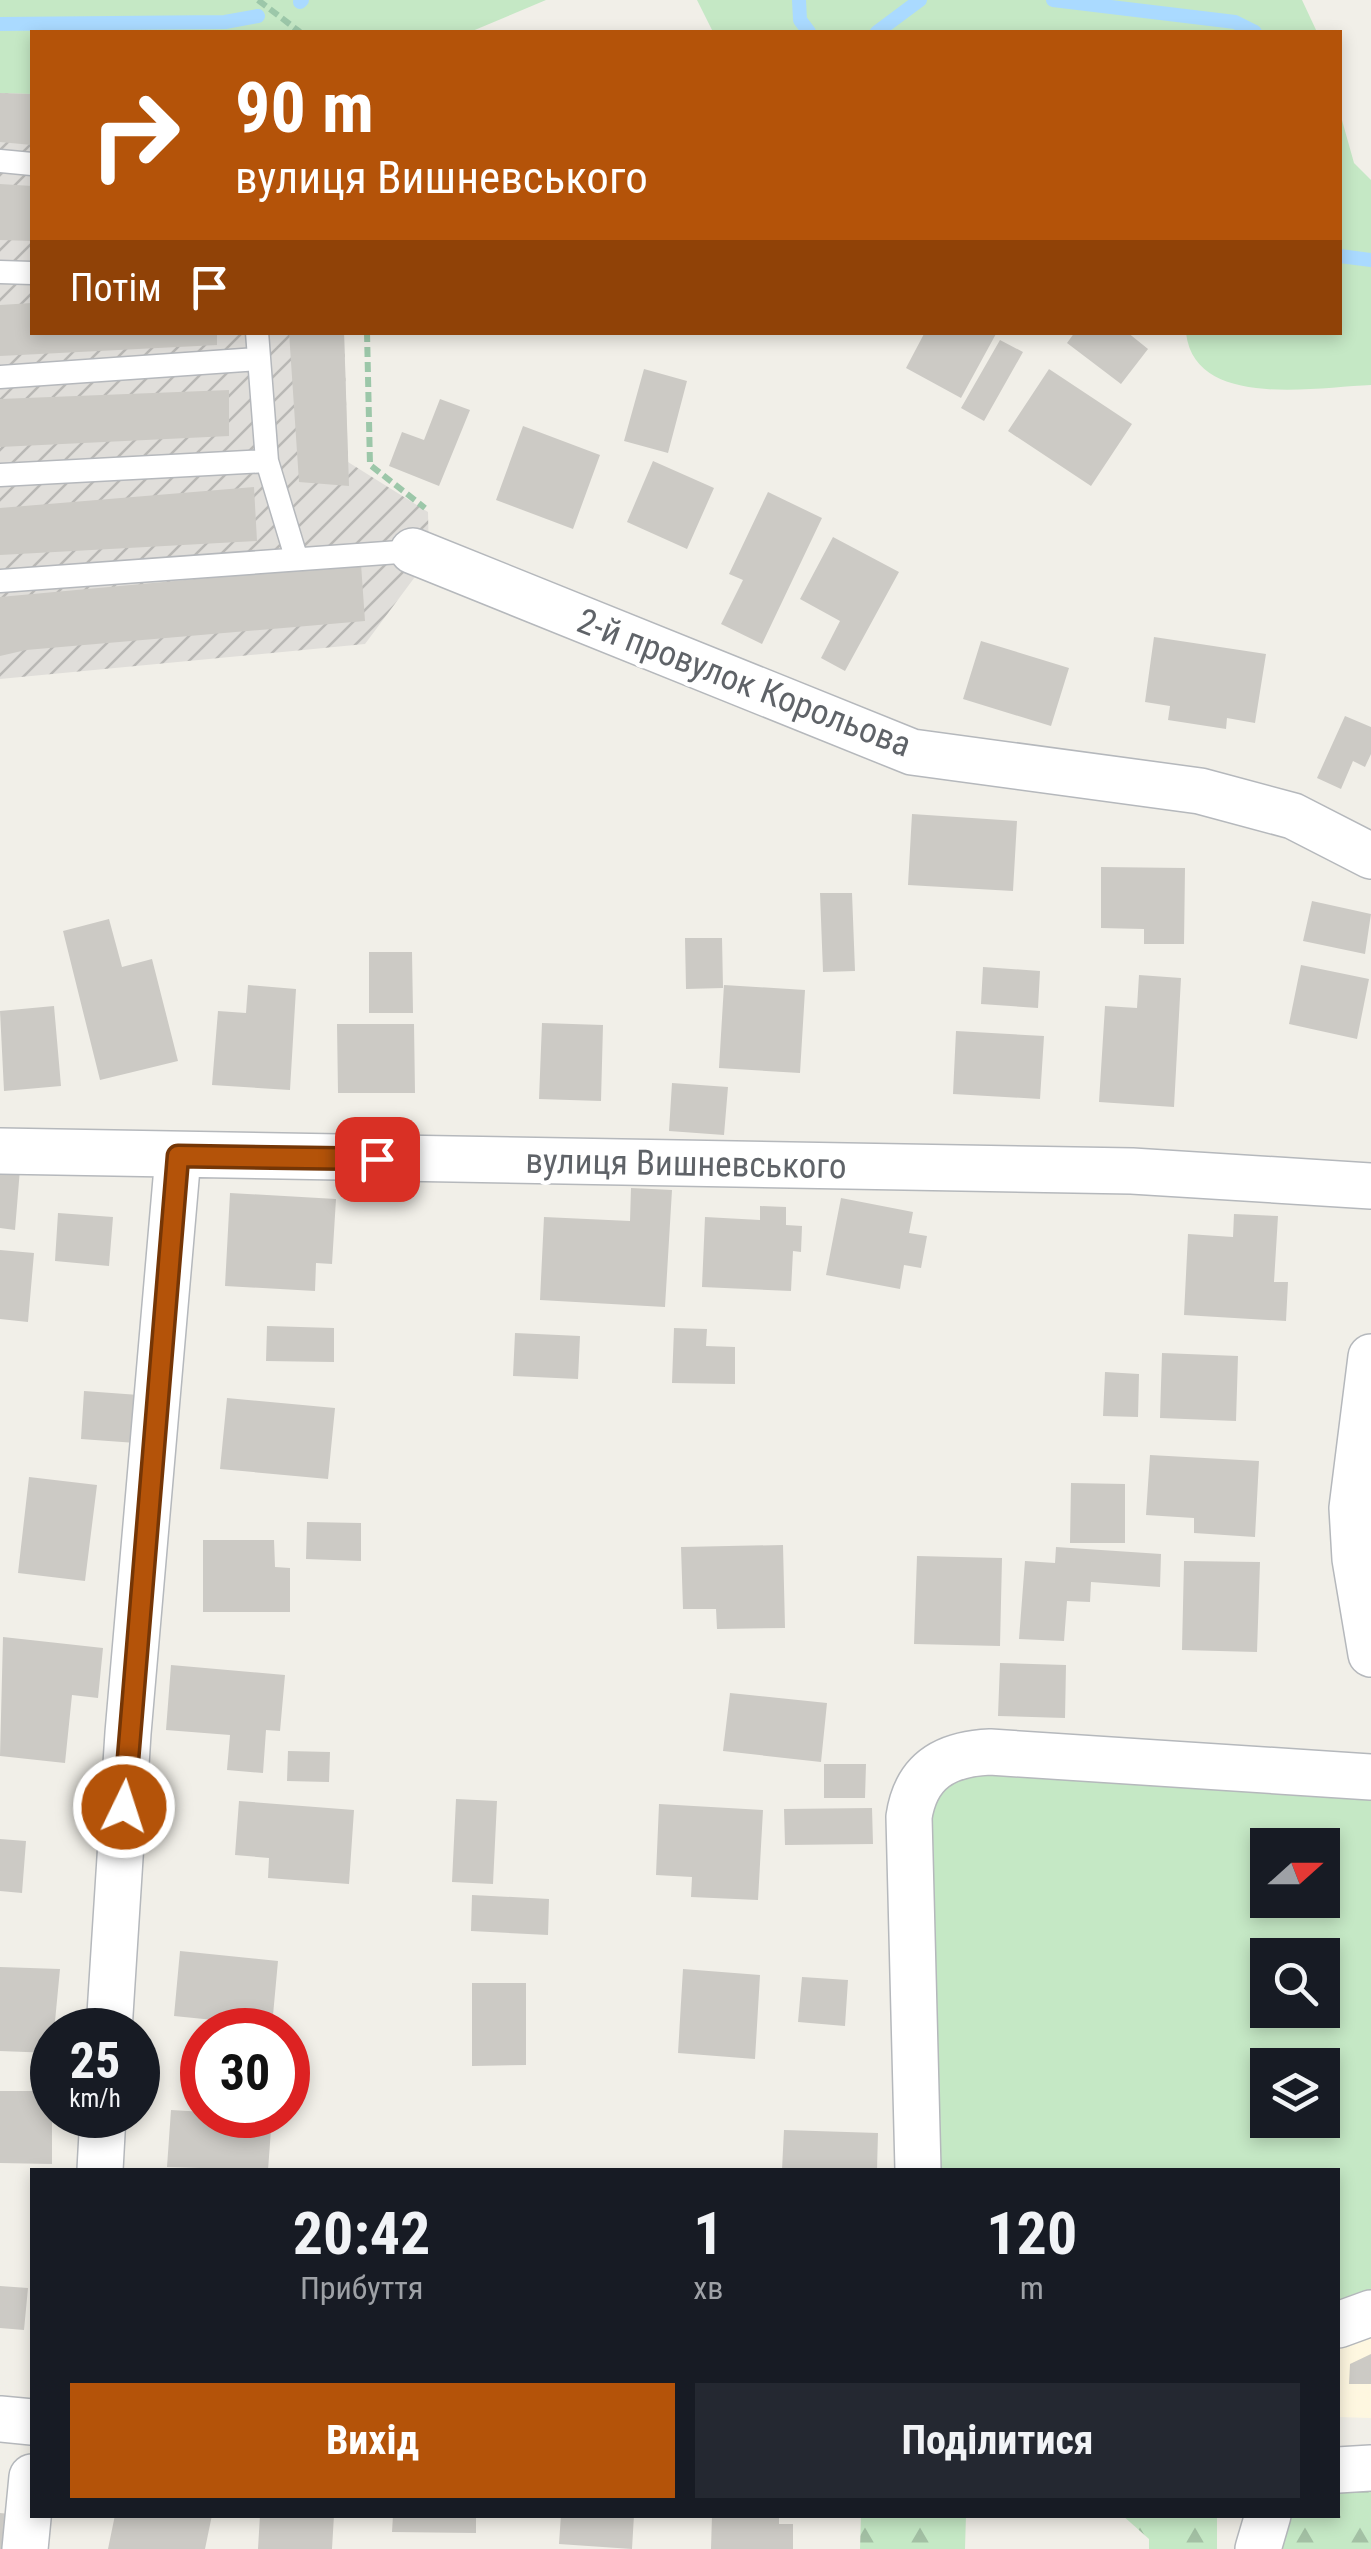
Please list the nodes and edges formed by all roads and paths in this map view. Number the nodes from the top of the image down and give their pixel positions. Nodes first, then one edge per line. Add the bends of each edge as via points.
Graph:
1 (258, 0) edge
2 (297, 30) edge
3 (0, 161) edge
4 (30, 164) edge
5 (0, 272) edge
6 (30, 272) edge
7 (257, 335) edge
8 (368, 335) edge
9 (258, 360) junction
10 (0, 376) edge
11 (268, 461) junction
12 (0, 475) edge
13 (421, 555) junction
14 (296, 557) junction
15 (0, 581) edge
16 (1371, 856) edge
17 (0, 1151) edge
18 (178, 1156) junction
19 (1371, 1186) edge
20 (1371, 1358) edge
21 (1371, 1654) edge
22 (1371, 1778) edge
23 (110, 2008) edge
24 (102, 2138) edge
25 (100, 2168) edge
26 (918, 2168) edge
27 (1371, 2312) edge
28 (1340, 2324) edge
29 (0, 2419) edge
30 (30, 2422) edge
31 (1371, 2468) edge
32 (1340, 2470) edge
33 (30, 2501) edge
34 (1267, 2518) edge
35 (26, 2549) edge
36 (1258, 2549) edge

1 - 2 path
3 - 4 lane
5 - 6 lane
7 - 9 lane
8 - 13 path via 370,466 428,512
9 - 10 lane
9 - 11 lane
11 - 12 lane
11 - 14 lane
13 - 14 lane
13 - 16 street, 2-й провулок Корольова via 912,752 1200,791 1293,816
14 - 15 lane
17 - 18 street, вулиця Вишневського
18 - 19 street, вулиця Вишневського via 1132,1171
18 - 23 street
20 - 21 street via 1352,1508
22 - 26 street via 990,1752 947,1758 930,1770 918,1783 909,1817
24 - 25 street
27 - 28 street
29 - 30 street
31 - 32 street
33 - 35 street
34 - 36 street

